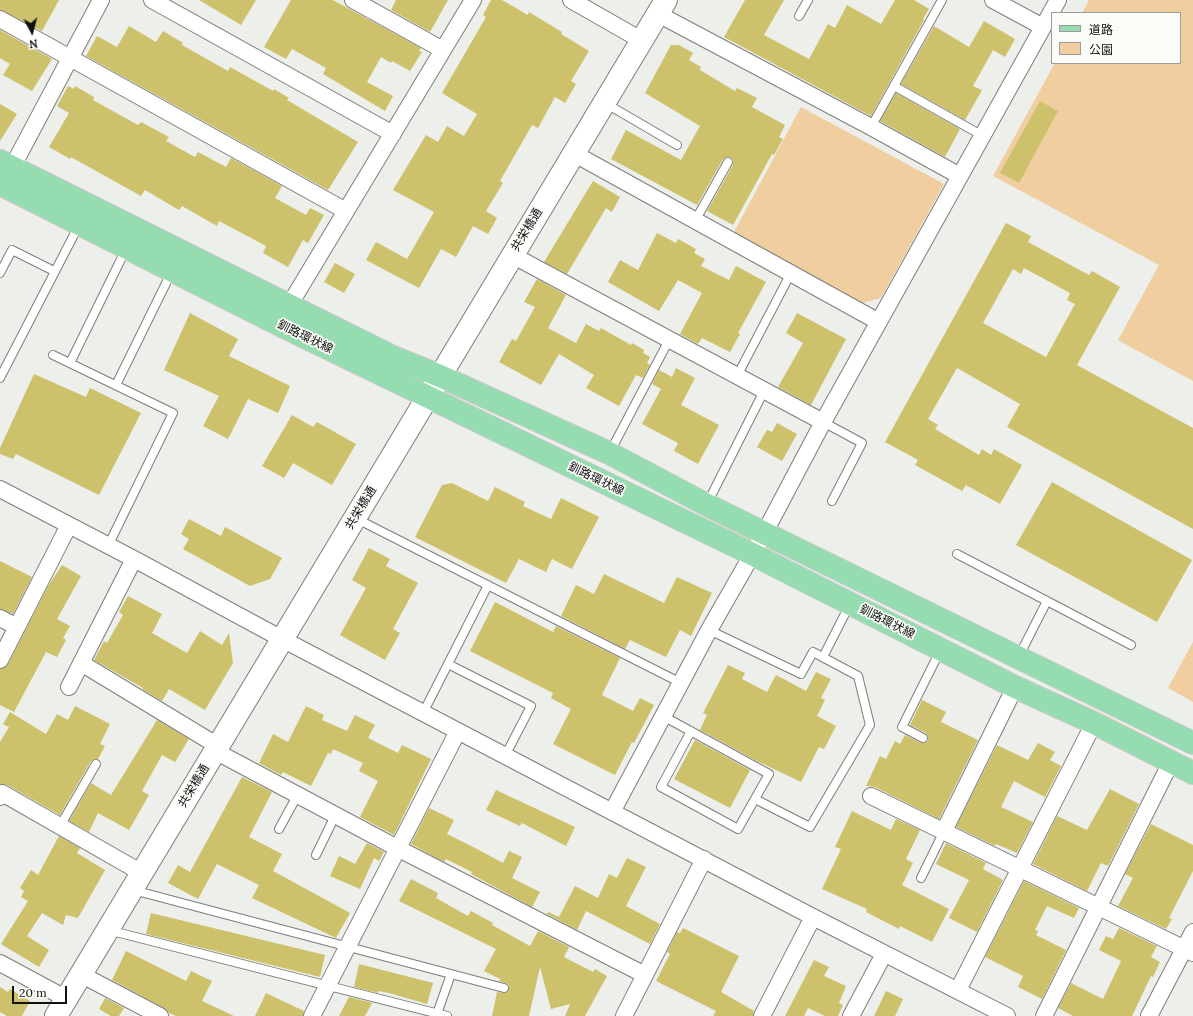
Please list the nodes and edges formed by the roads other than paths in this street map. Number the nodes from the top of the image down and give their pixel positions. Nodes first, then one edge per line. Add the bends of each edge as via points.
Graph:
1 (101, 0) edge
2 (152, 0) edge
3 (353, 0) edge
4 (473, 0) edge
5 (808, 0) edge
6 (942, 0) edge
7 (993, 0) edge
8 (1058, 0) edge
9 (578, 2) edge
10 (662, 7) edge
11 (1051, 12) edge
12 (1051, 13) edge
13 (798, 16) dead end
14 (0, 19) edge
15 (1043, 27) junction
16 (641, 40) junction
17 (443, 50) junction
18 (69, 58) junction
19 (894, 86) junction
20 (604, 102) junction
21 (871, 127) junction
22 (393, 134) junction
23 (983, 136) junction
24 (676, 145) dead end
25 (573, 153) junction
26 (728, 162) dead end
27 (4, 174) edge
28 (960, 176) junction
29 (346, 211) junction
30 (695, 221) junction
31 (79, 224) junction
32 (126, 248) junction
33 (512, 255) junction
34 (54, 271) junction
35 (172, 271) junction
36 (0, 273) edge
37 (791, 273) junction
38 (290, 304) junction
39 (879, 322) junction
40 (669, 340) junction
41 (53, 355) dead end
42 (70, 363) junction
43 (440, 376) junction
44 (737, 376) junction
45 (0, 378) edge
46 (116, 385) junction
47 (764, 391) junction
48 (427, 396) junction
49 (823, 422) junction
50 (610, 453) junction
51 (0, 489) edge
52 (832, 501) dead end
53 (707, 505) junction
54 (355, 518) junction
55 (69, 525) junction
56 (765, 532) junction
57 (108, 546) junction
58 (752, 554) junction
59 (957, 554) dead end
60 (134, 559) junction
61 (488, 585) junction
62 (1047, 601) junction
63 (851, 604) junction
64 (0, 618) edge
65 (17, 628) junction
66 (709, 630) junction
67 (282, 639) junction
68 (1131, 645) dead end
69 (941, 650) junction
70 (823, 657) junction
71 (1018, 658) junction
72 (0, 660) edge
73 (81, 663) junction
74 (448, 664) junction
75 (681, 683) junction
76 (69, 686) dead end
77 (1015, 687) junction
78 (423, 713) junction
79 (663, 716) junction
80 (1094, 723) junction
81 (458, 731) junction
82 (691, 731) junction
83 (923, 738) dead end
84 (1193, 743) edge
85 (217, 749) junction
86 (505, 756) junction
87 (1171, 762) junction
88 (96, 764) dead end
89 (1193, 773) edge
90 (297, 796) junction
91 (871, 796) dead end
92 (0, 797) edge
93 (755, 799) junction
94 (612, 812) junction
95 (335, 816) junction
96 (60, 826) junction
97 (279, 829) dead end
98 (944, 831) junction
99 (399, 849) junction
100 (316, 855) dead end
101 (704, 859) junction
102 (1019, 868) junction
103 (921, 878) dead end
104 (138, 881) junction
105 (1098, 907) junction
106 (813, 917) junction
107 (108, 930) junction
108 (1193, 932) edge
109 (347, 947) junction
110 (1188, 951) edge
111 (884, 954) junction
112 (0, 962) edge
113 (451, 974) junction
114 (82, 975) junction
115 (645, 975) junction
116 (326, 986) junction
117 (504, 988) dead end
118 (958, 990) junction
119 (62, 1007) edge
120 (438, 1014) junction
121 (997, 1014) edge
122 (160, 1016) edge
123 (312, 1016) edge
124 (447, 1016) edge
125 (624, 1016) edge
126 (762, 1016) edge
127 (851, 1016) edge
128 (1044, 1016) edge
129 (1149, 1016) edge

1 - 18 street
2 - 22 street
3 - 17 street
4 - 17 street
5 - 13 lane
6 - 19 lane
7 - 15 street
8 - 11 street
9 - 16 street
10 - 16 street, 共栄橋通
10 - 21 street
12 - 15 street
14 - 18 street
15 - 23 street
16 - 20 street, 共栄橋通
17 - 22 street
18 - 27 street
18 - 29 street
19 - 21 lane
19 - 23 lane
20 - 24 lane
20 - 25 street, 共栄橋通
21 - 28 street
22 - 29 street
23 - 28 street
25 - 30 street
25 - 33 street, 共栄橋通
26 - 30 lane
27 - 31 main road, 釧路環状線
27 - 38 main road, 釧路環状線
28 - 39 street
29 - 38 street
30 - 37 street
31 - 32 main road, 釧路環状線
31 - 34 lane
32 - 35 main road, 釧路環状線
32 - 42 lane
33 - 40 street
33 - 43 street, 共栄橋通
34 - 36 lane via 12,250
34 - 45 lane
35 - 46 lane
35 - 48 main road, 釧路環状線
37 - 39 street
37 - 44 lane
38 - 43 main road, 釧路環状線 via 393,357
39 - 49 street
40 - 44 street
40 - 50 lane
41 - 42 lane
42 - 46 lane
43 - 48 street, 共栄橋通
43 - 50 main road, 釧路環状線
44 - 47 street
46 - 57 lane via 173,413
47 - 49 street
47 - 53 lane
48 - 54 street, 共栄橋通
48 - 58 main road, 釧路環状線
49 - 52 lane via 862,443
49 - 56 street
50 - 53 main road, 釧路環状線
51 - 55 street
53 - 56 main road, 釧路環状線
54 - 61 lane
54 - 67 street, 共栄橋通
55 - 57 street
55 - 65 street
56 - 58 street
56 - 71 main road, 釧路環状線
57 - 60 street
58 - 63 main road, 釧路環状線
58 - 66 street
59 - 62 lane
60 - 67 street
60 - 73 street
61 - 74 lane
61 - 75 lane
62 - 68 lane
62 - 71 lane
63 - 69 main road, 釧路環状線
63 - 70 lane
64 - 65 street
65 - 72 street
66 - 70 lane via 801,674 814,652
66 - 75 street
67 - 78 street
67 - 85 street, 共栄橋通
69 - 77 main road, 釧路環状線
69 - 83 lane via 902,727
70 - 93 lane via 858,676 870,725 810,827
71 - 84 main road, 釧路環状線
73 - 76 street
73 - 85 street
74 - 78 lane
74 - 86 lane via 531,706
75 - 79 street
77 - 80 main road, 釧路環状線
77 - 98 street
78 - 81 street
79 - 82 lane
79 - 94 street
80 - 87 main road, 釧路環状線
80 - 102 street
81 - 86 street
81 - 99 street
82 - 93 lane via 769,774
82 - 93 lane via 661,787 738,830
85 - 90 street
85 - 104 street, 共栄橋通
86 - 94 street
87 - 89 main road, 釧路環状線
87 - 105 street
88 - 96 lane
90 - 95 street
90 - 97 lane
91 - 98 street
92 - 96 street via 2,793
94 - 101 street
95 - 99 street
95 - 100 lane
96 - 104 street
98 - 102 street
98 - 103 lane
99 - 109 street
99 - 115 street
101 - 106 street
101 - 115 street
102 - 105 street
102 - 118 street
104 - 107 street, 共栄橋通
104 - 109 lane
105 - 110 street
105 - 128 street
106 - 111 street
106 - 126 street
107 - 114 street, 共栄橋通
107 - 116 lane
108 - 110 street
109 - 113 lane
109 - 116 street
110 - 129 street
111 - 118 street
111 - 127 street
112 - 119 street
113 - 117 lane
113 - 120 lane
114 - 119 street, 共栄橋通
114 - 122 street
115 - 125 street
116 - 120 lane
116 - 123 street
118 - 121 street
120 - 124 lane

